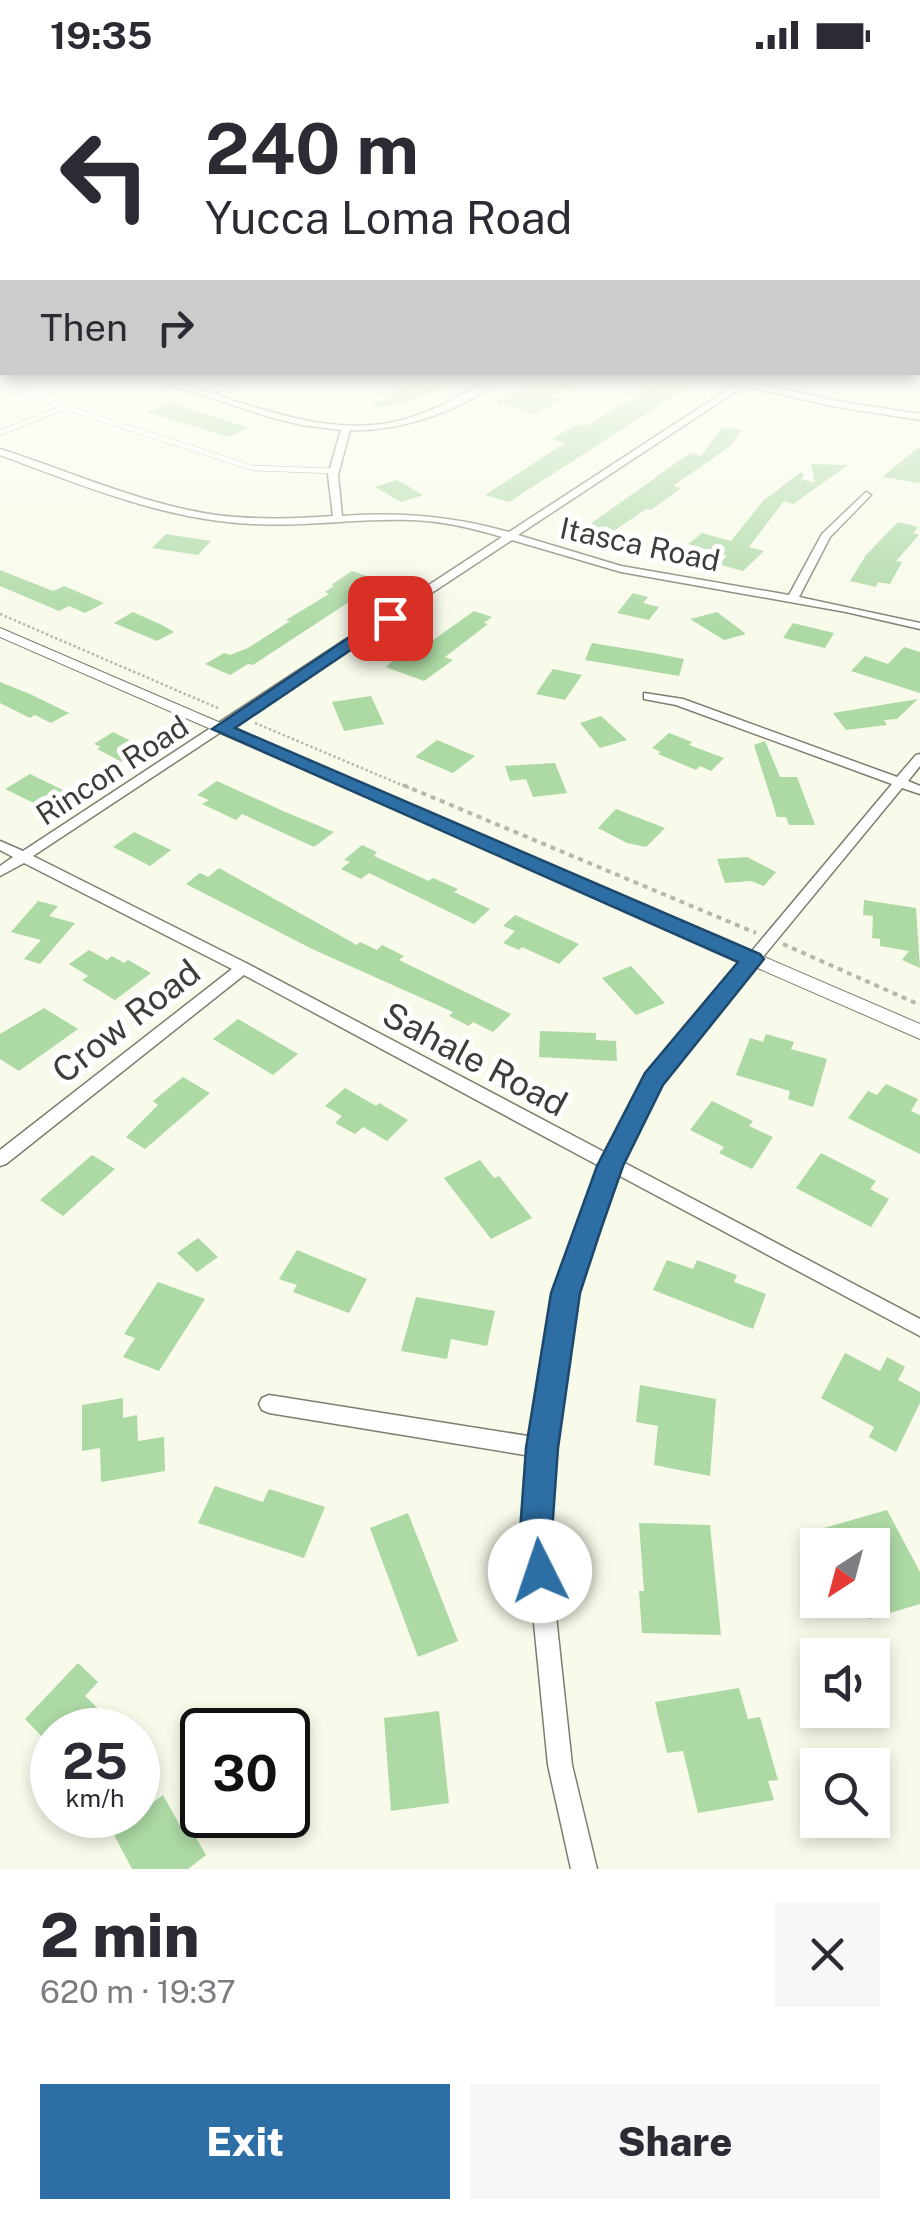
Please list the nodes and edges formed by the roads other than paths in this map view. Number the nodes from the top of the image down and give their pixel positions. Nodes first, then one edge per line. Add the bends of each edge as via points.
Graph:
1 (29, 462) edge
2 (234, 462) edge
3 (337, 462) edge
4 (624, 462) edge
5 (334, 471) junction
6 (866, 495) dead end
7 (338, 521) junction
8 (510, 538) junction
9 (793, 598) junction
10 (920, 626) edge
11 (0, 632) edge
12 (648, 696) dead end
13 (225, 721) junction
14 (920, 758) edge
15 (899, 782) junction
16 (920, 790) edge
17 (0, 845) edge
18 (22, 857) junction
19 (0, 872) edge
20 (752, 959) junction
21 (243, 968) junction
22 (920, 1032) edge
23 (0, 1160) edge
24 (610, 1166) junction
25 (920, 1328) edge
26 (269, 1404) dead end
27 (542, 1448) junction
28 (584, 1869) edge

1 - 7 street, Itasca Road via 165,508 244,520
2 - 5 lane
3 - 5 street
4 - 8 street, Rincon Road
5 - 7 street
6 - 9 street via 826,536
7 - 8 street, Itasca Road via 434,519
8 - 9 street, Itasca Road via 622,570
8 - 13 street, Rincon Road
9 - 10 street, Itasca Road
11 - 13 main road
12 - 15 street
13 - 18 street, Rincon Road
13 - 20 main road
14 - 15 street
15 - 16 street
15 - 20 street
17 - 18 street, Sahale Road
18 - 19 street, Rincon Road
18 - 21 street, Sahale Road
20 - 22 main road
20 - 24 street via 653,1080
21 - 23 street, Crow Road
21 - 24 street, Sahale Road
24 - 25 street, Sahale Road
24 - 27 street via 566,1293
26 - 27 street
27 - 28 street via 536,1532 560,1765

